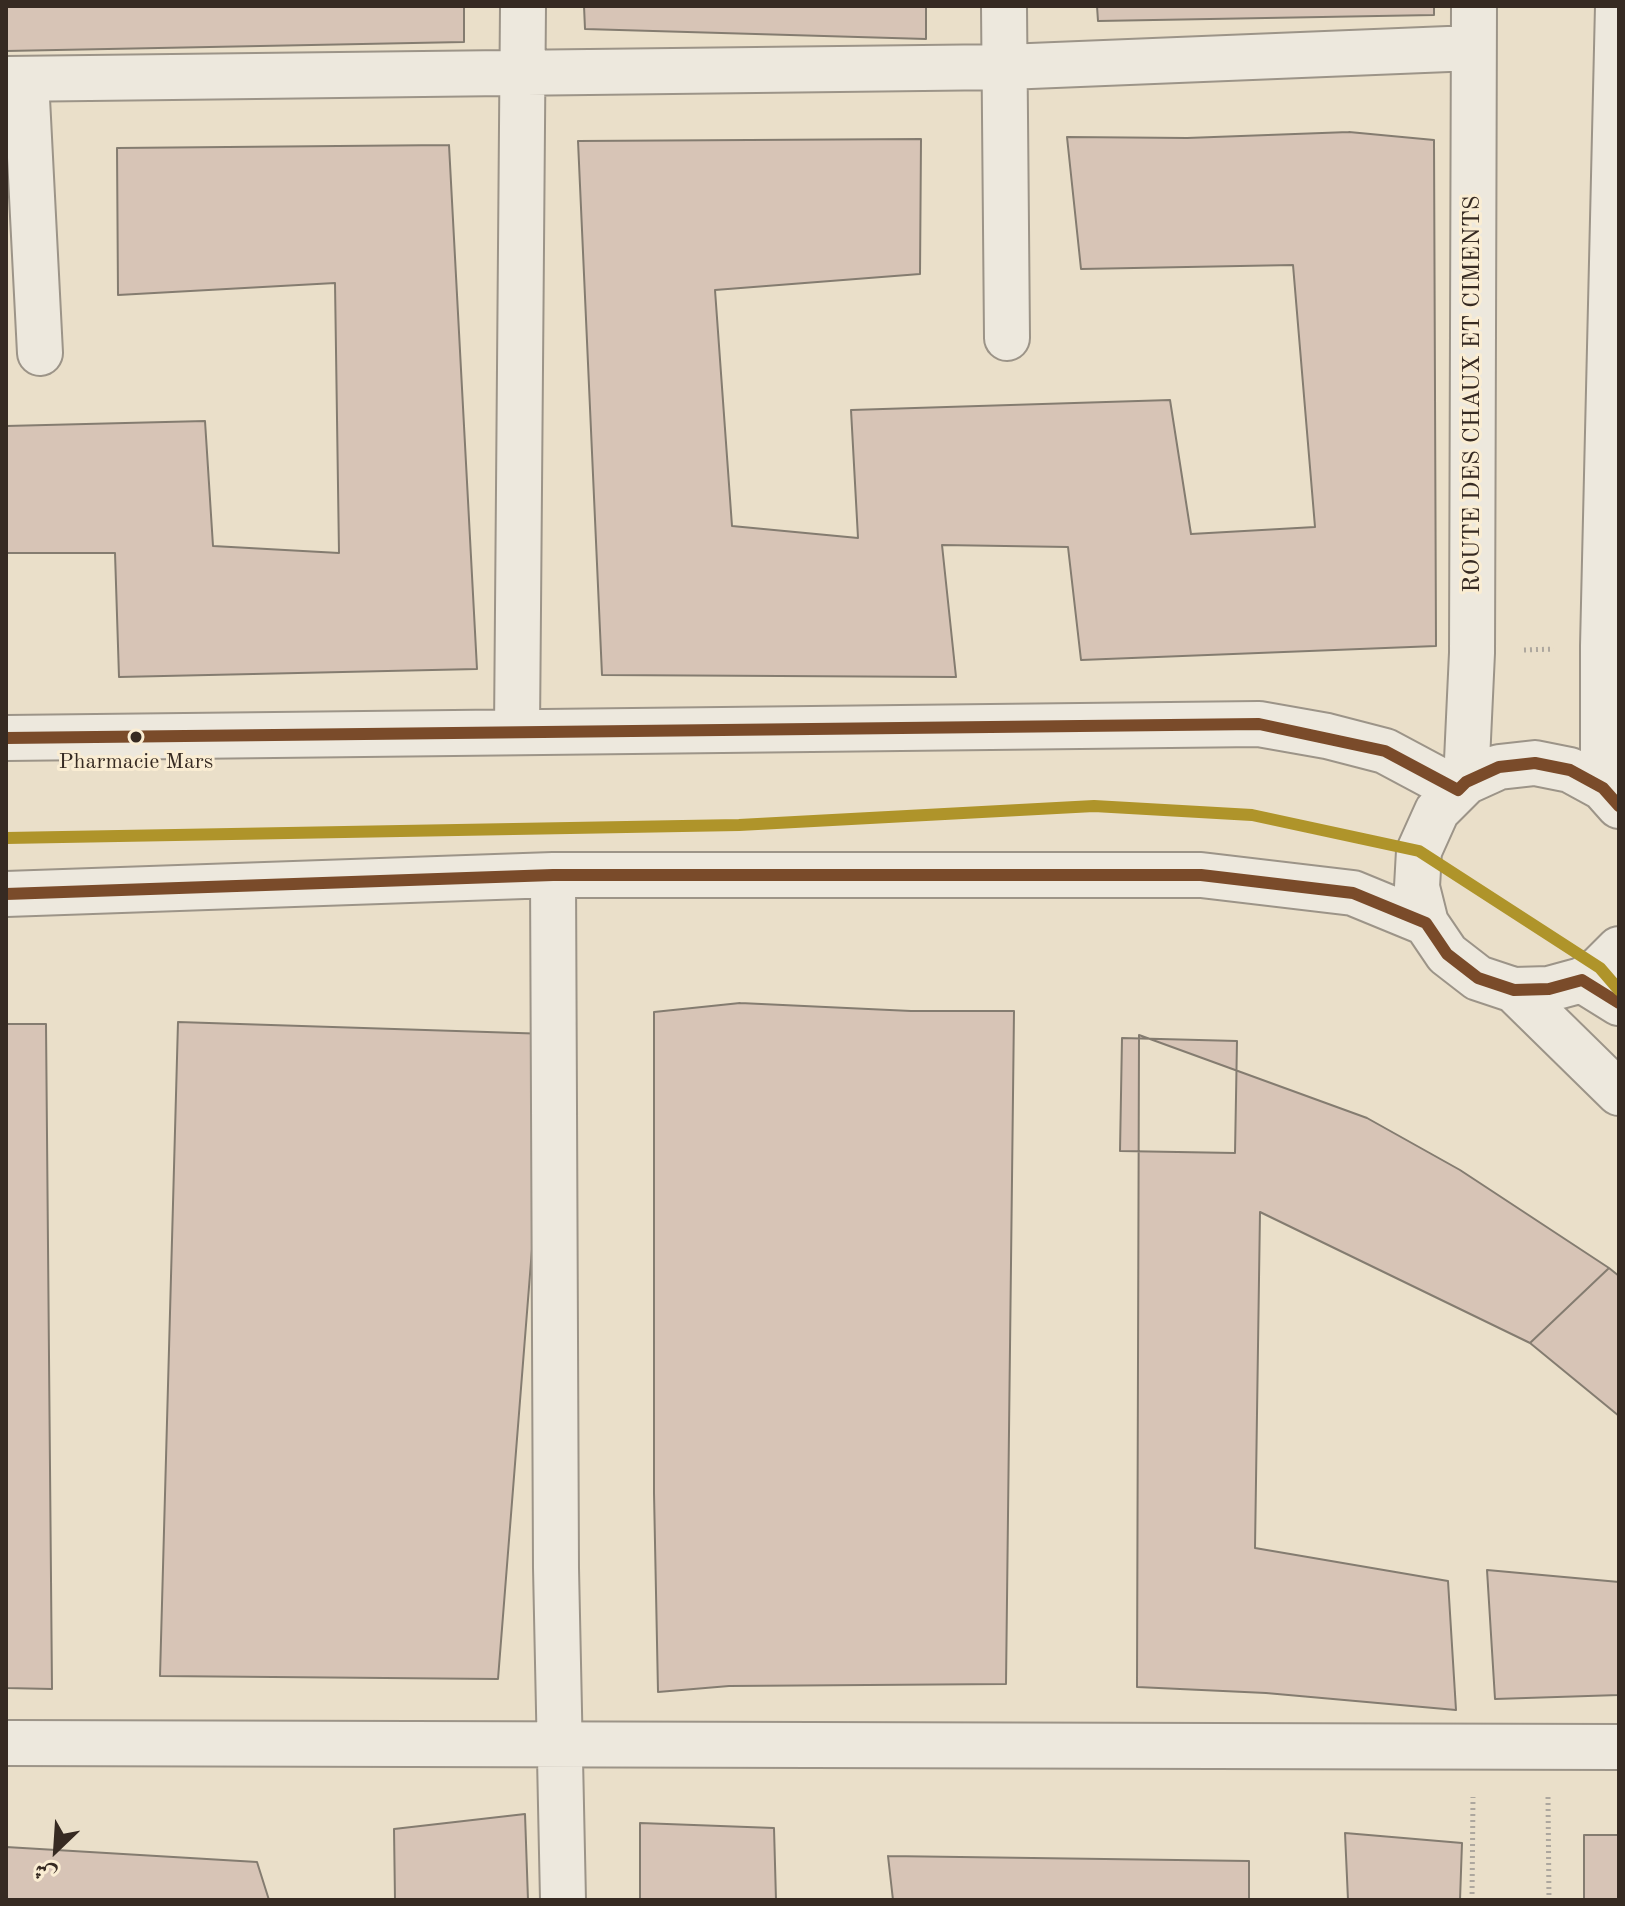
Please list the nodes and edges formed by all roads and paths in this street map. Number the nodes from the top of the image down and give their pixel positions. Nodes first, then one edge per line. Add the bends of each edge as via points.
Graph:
1 (523, 6) edge
2 (1004, 6) edge
3 (1618, 6) edge
4 (1474, 27) edge
5 (1006, 67) junction
6 (525, 75) junction
7 (16, 79) edge
8 (1007, 338) dead end
9 (40, 353) dead end
10 (1603, 646) junction
11 (1472, 653) junction
12 (517, 730) junction
13 (6, 738) edge
14 (1462, 786) junction
15 (1611, 797) edge
16 (553, 875) junction
17 (6, 894) edge
18 (1426, 923) junction
19 (1619, 949) edge
20 (1582, 980) junction
21 (1514, 990) junction
22 (1619, 1003) edge
23 (1619, 1093) edge
24 (6, 1743) edge
25 (560, 1745) junction
26 (1474, 1747) junction
27 (1548, 1747) junction
28 (1619, 1747) edge
29 (563, 1900) edge
30 (1472, 1900) edge
31 (1549, 1900) edge

1 - 6 street
2 - 5 street
3 - 10 street
4 - 5 street
4 - 11 street, ROUTE DES CHAUX ET CIMENTS
5 - 6 street
5 - 8 street
6 - 7 street
6 - 12 street
7 - 9 street
10 - 11 path
10 - 15 street
11 - 14 street, ROUTE DES CHAUX ET CIMENTS
12 - 13 street
12 - 14 street via 1259,724 1385,751
14 - 15 street via 1499,767 1535,763 1570,770
14 - 18 street via 1431,820 1419,851 1417,887
16 - 17 street
16 - 18 street via 1201,875 1353,893
16 - 25 street
18 - 21 street via 1447,954 1478,978
19 - 20 street
20 - 21 street via 1549,989
20 - 22 street
21 - 23 street
24 - 25 street
25 - 26 street
25 - 29 street
26 - 27 street
26 - 30 path
27 - 28 street
27 - 31 path

